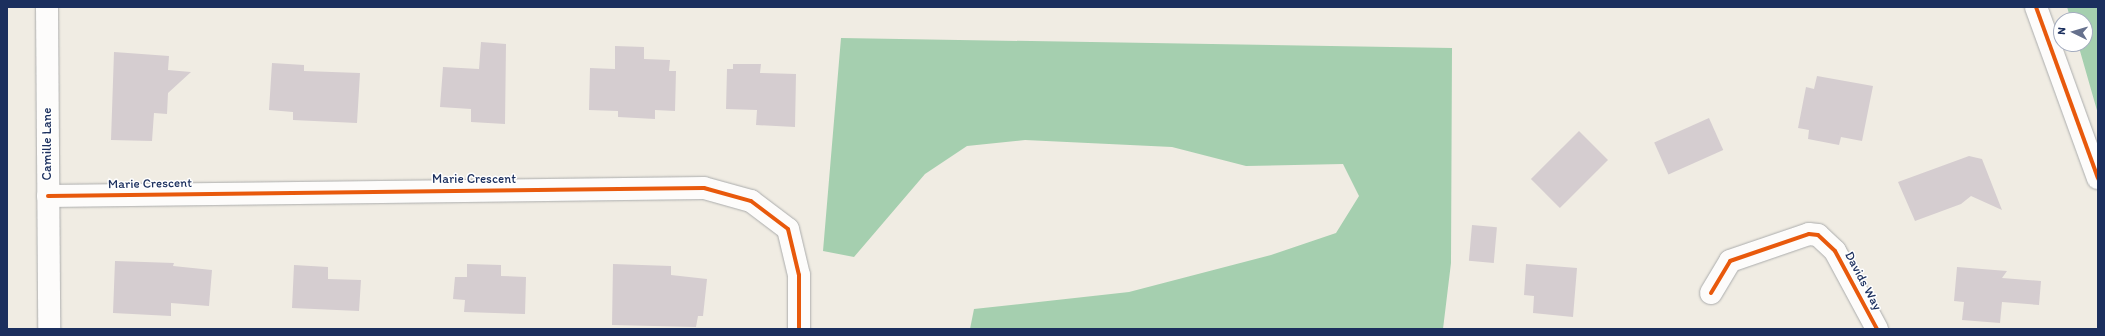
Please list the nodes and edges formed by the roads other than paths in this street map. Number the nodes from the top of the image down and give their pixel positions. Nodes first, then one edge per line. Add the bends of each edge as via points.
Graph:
1 (47, 7) edge
2 (2036, 7) edge
3 (2098, 178) edge
4 (48, 196) junction
5 (1711, 293) dead end
6 (49, 329) edge
7 (799, 329) edge
8 (1877, 329) edge

1 - 4 street, Camille Lane
2 - 3 street
4 - 6 street, Camille Lane
4 - 7 street, Marie Crescent via 704,188 751,201 788,229 799,275
5 - 8 street, Davids Way via 1730,261 1809,234 1818,235 1835,251

